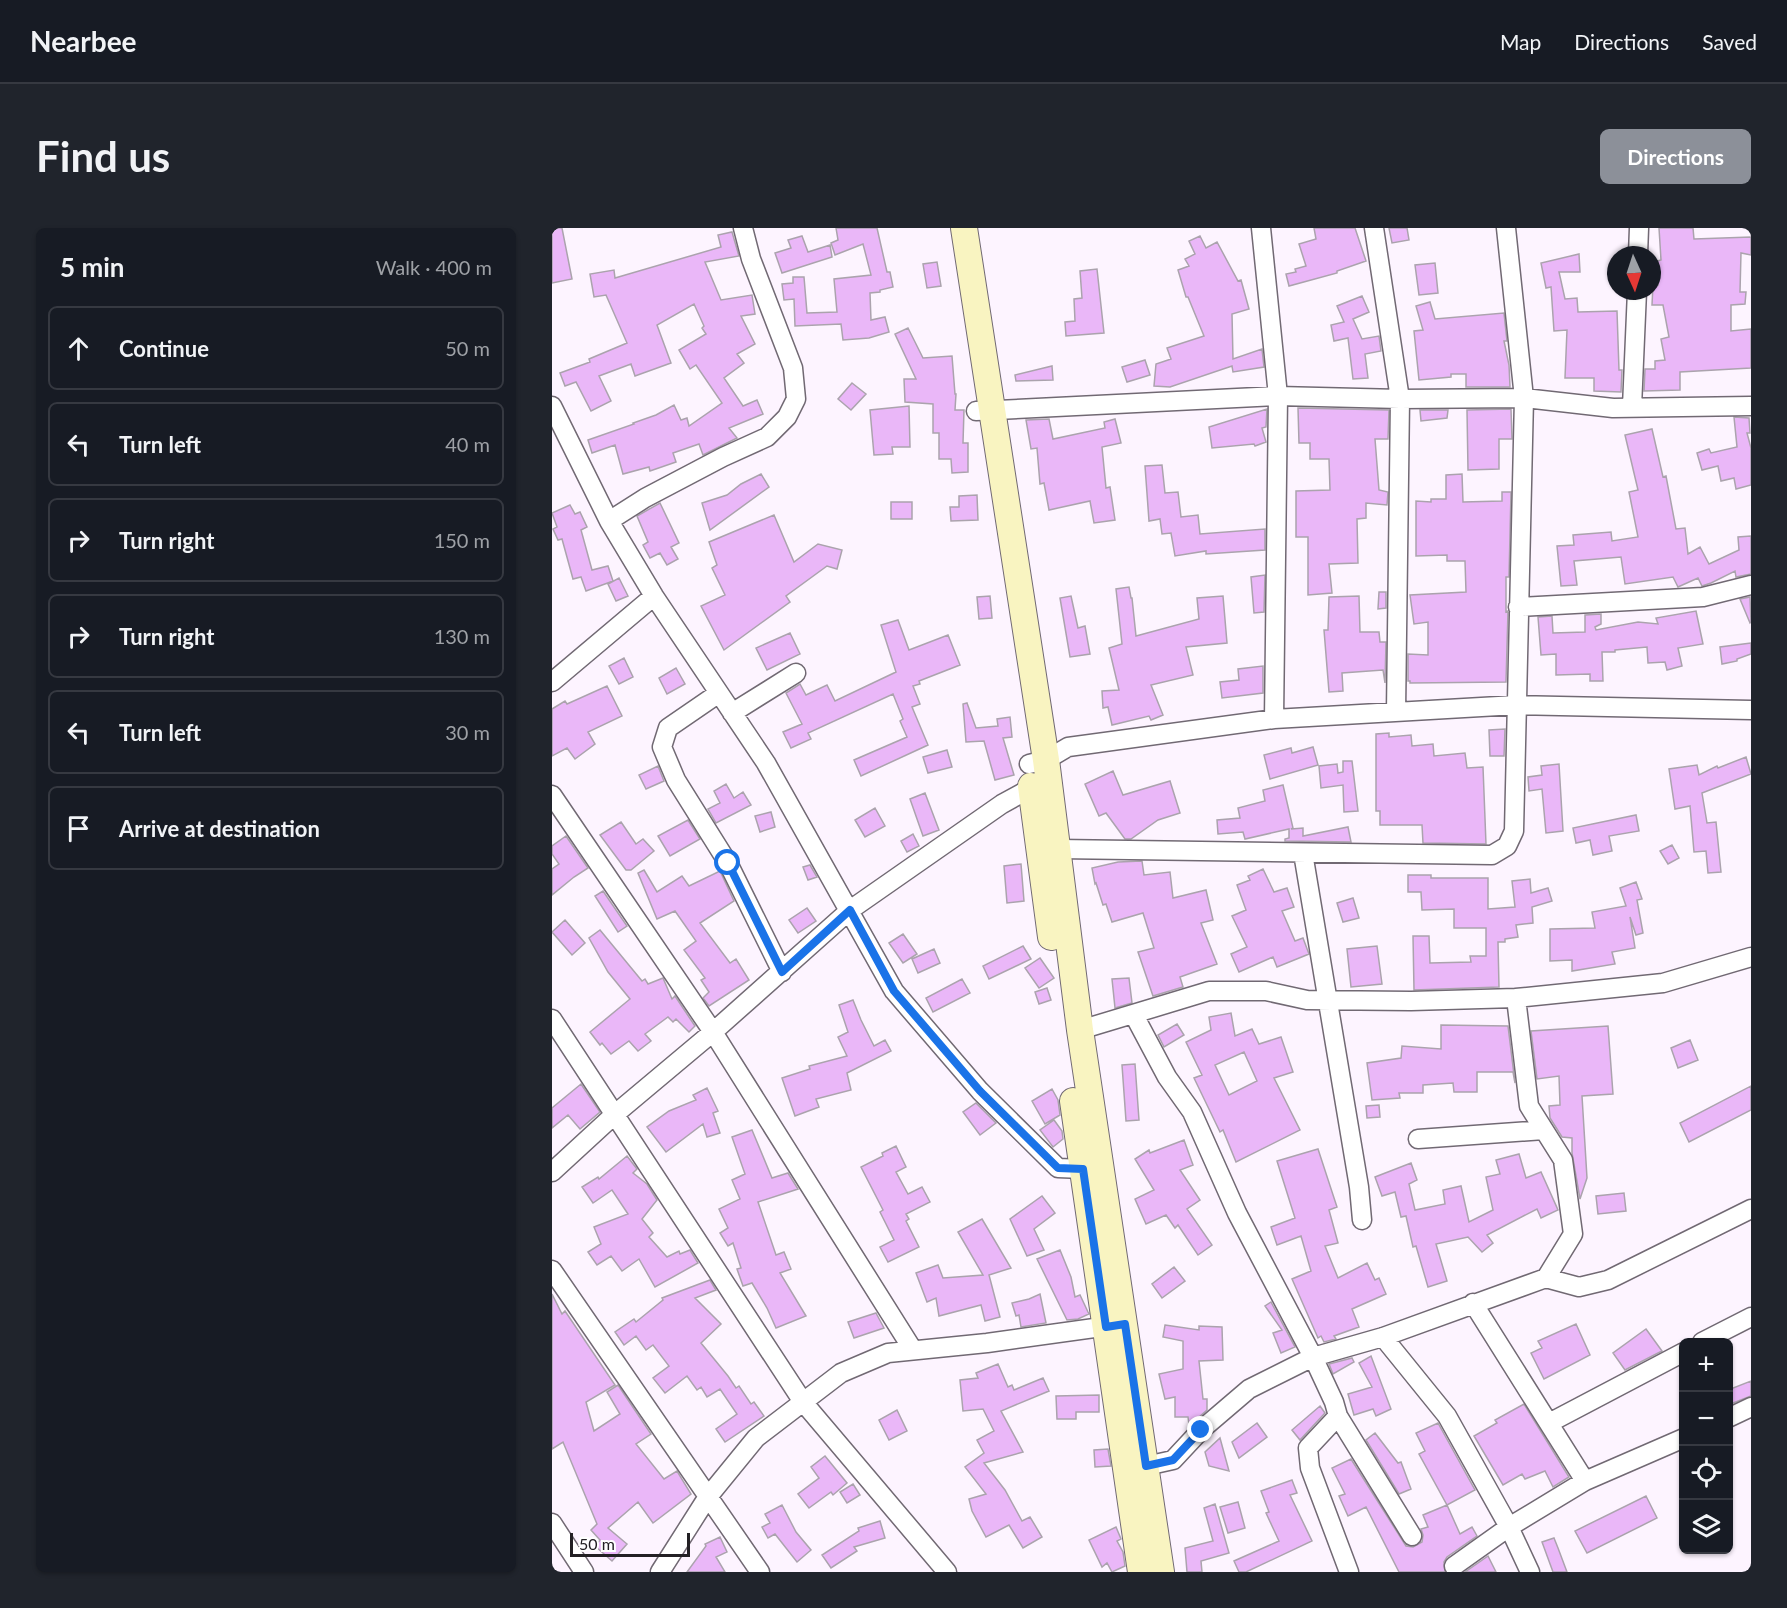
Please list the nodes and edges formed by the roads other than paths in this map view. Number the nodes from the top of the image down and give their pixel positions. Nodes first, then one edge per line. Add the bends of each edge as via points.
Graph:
1 (743, 228) edge
2 (946, 228) edge
3 (964, 228) edge
4 (1261, 228) edge
5 (1374, 228) edge
6 (1506, 228) edge
7 (1639, 228) edge
8 (1638, 246) edge
9 (1637, 300) edge
10 (1278, 396) junction
11 (1524, 398) junction
12 (1400, 399) junction
13 (552, 406) edge
14 (1751, 406) edge
15 (1632, 407) junction
16 (984, 410) junction
17 (609, 520) junction
18 (1751, 585) edge
19 (654, 596) junction
20 (1518, 607) junction
21 (796, 673) dead end
22 (552, 682) edge
23 (719, 693) junction
24 (1516, 705) junction
25 (1751, 710) edge
26 (1396, 712) junction
27 (732, 713) junction
28 (1274, 719) junction
29 (1038, 773) junction
30 (552, 795) edge
31 (1058, 849) junction
32 (1303, 853) junction
33 (850, 910) junction
34 (1751, 957) edge
35 (782, 972) junction
36 (1516, 998) junction
37 (1329, 1000) junction
38 (1134, 1015) junction
39 (552, 1019) edge
40 (1080, 1030) junction
41 (713, 1032) junction
42 (614, 1115) junction
43 (1544, 1130) junction
44 (1418, 1138) dead end
45 (1083, 1169) junction
46 (552, 1172) edge
47 (1751, 1209) edge
48 (1362, 1220) dead end
49 (552, 1270) edge
50 (1546, 1278) junction
51 (1473, 1303) junction
52 (1751, 1317) edge
53 (1115, 1326) junction
54 (1383, 1337) junction
55 (1710, 1338) edge
56 (913, 1350) junction
57 (1679, 1354) edge
58 (1313, 1357) junction
59 (803, 1402) junction
60 (1751, 1407) edge
61 (1338, 1416) junction
62 (1733, 1416) edge
63 (1549, 1423) junction
64 (1679, 1440) edge
65 (1146, 1466) junction
66 (1586, 1481) junction
67 (708, 1498) junction
68 (552, 1523) edge
69 (1509, 1527) junction
70 (1412, 1536) dead end
71 (1454, 1566) dead end
72 (584, 1572) edge
73 (660, 1572) edge
74 (760, 1572) edge
75 (947, 1572) edge
76 (1141, 1572) edge
77 (1161, 1572) edge
78 (1349, 1572) edge
79 (1530, 1572) edge

1 - 17 street via 793,368 796,399 787,417 767,437
2 - 16 main road
3 - 16 main road
4 - 10 street
5 - 12 street
6 - 11 street
7 - 8 street
9 - 15 street
10 - 12 street
10 - 16 street
10 - 28 street
11 - 12 street
11 - 15 street
11 - 20 street
12 - 26 street
13 - 17 street
14 - 15 street
16 - 29 main road
17 - 19 street
18 - 20 street via 1704,597
19 - 22 street
19 - 23 street
20 - 24 street
21 - 27 street
23 - 27 street
23 - 35 street via 668,728 662,747 676,780 728,863
24 - 25 street
24 - 26 street
24 - 32 street via 1514,831 1507,846 1492,855
26 - 28 street
27 - 33 street
28 - 29 street via 1068,747
29 - 31 main road
29 - 33 street via 1002,804
29 - 45 main road
30 - 41 street
31 - 32 street
31 - 40 main road
32 - 37 street
33 - 35 street
33 - 45 street via 894,991 980,1091 1058,1168
34 - 36 street via 1663,983
35 - 41 street
36 - 37 street
36 - 43 street via 1529,1106
37 - 38 street via 1307,1000 1266,991 1209,991
37 - 48 street
38 - 40 street
38 - 58 street via 1167,1077 1192,1112 1237,1213
39 - 42 street
40 - 53 main road
41 - 42 street
41 - 56 street
42 - 46 street
42 - 59 street
43 - 44 street
43 - 50 street via 1563,1160 1573,1234
45 - 53 main road
47 - 50 street via 1608,1280 1579,1287
49 - 67 street
50 - 51 street
51 - 54 street
51 - 63 street
52 - 55 street
53 - 56 street
53 - 65 main road
53 - 76 main road
54 - 58 street
54 - 69 street via 1447,1416
56 - 59 street via 888,1353 841,1373
57 - 63 street
58 - 61 street
58 - 65 street via 1249,1389 1173,1460
59 - 67 street via 756,1438
59 - 75 street
60 - 62 street
61 - 70 street
61 - 78 street via 1308,1448 1310,1468
63 - 66 street
64 - 66 street
65 - 77 main road
66 - 69 street
67 - 73 street
67 - 74 street
68 - 72 street
69 - 71 street
69 - 79 street

